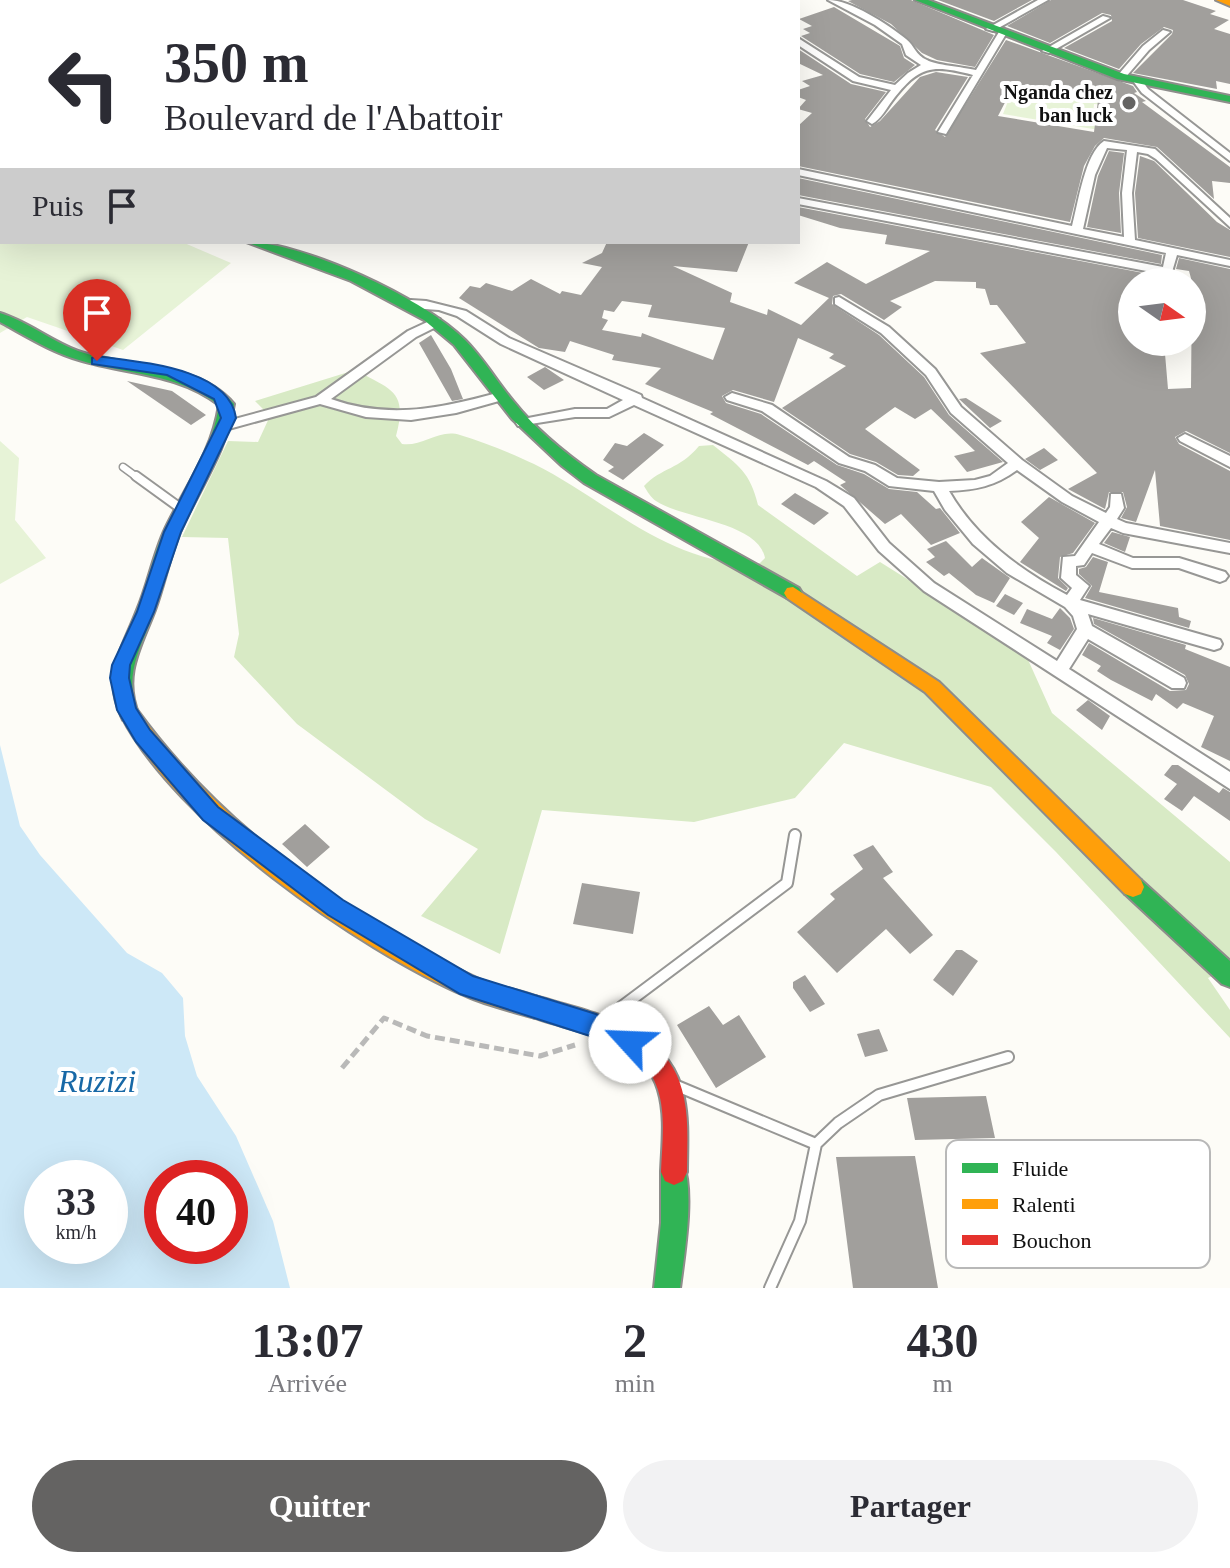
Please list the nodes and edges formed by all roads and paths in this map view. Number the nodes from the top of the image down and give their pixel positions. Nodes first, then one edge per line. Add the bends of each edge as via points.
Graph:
1 (832, 0) edge
2 (920, 0) edge
3 (1044, 0) edge
4 (1221, 0) edge
5 (1230, 3) edge
6 (1106, 18) dead end
7 (996, 32) junction
8 (1166, 32) dead end
9 (800, 42) edge
10 (1046, 51) junction
11 (929, 66) junction
12 (979, 74) junction
13 (1130, 79) junction
14 (898, 89) junction
15 (1230, 99) edge
16 (872, 121) dead end
17 (943, 132) dead end
18 (1132, 149) junction
19 (1230, 158) edge
20 (800, 172) edge
21 (800, 201) edge
22 (1230, 224) edge
23 (1077, 230) junction
24 (1130, 241) junction
25 (258, 244) edge
26 (1172, 252) junction
27 (1230, 263) edge
28 (839, 301) dead end
29 (411, 304) junction
30 (0, 317) edge
31 (436, 322) junction
32 (501, 396) junction
33 (732, 397) dead end
34 (636, 398) junction
35 (321, 400) junction
36 (523, 423) junction
37 (225, 426) junction
38 (1185, 438) dead end
39 (1230, 462) edge
40 (1017, 463) junction
41 (123, 467) dead end
42 (939, 487) junction
43 (1116, 497) dead end
44 (184, 511) junction
45 (1109, 519) junction
46 (1091, 547) junction
47 (1230, 548) edge
48 (1220, 576) dead end
49 (1070, 603) junction
50 (1085, 630) junction
51 (1214, 644) dead end
52 (1060, 669) junction
53 (1178, 683) dead end
54 (1230, 781) edge
55 (795, 835) dead end
56 (1230, 976) edge
57 (604, 1030) junction
58 (1008, 1057) dead end
59 (342, 1068) dead end
60 (669, 1084) junction
61 (816, 1144) junction
62 (667, 1288) edge
63 (770, 1288) edge

1 - 11 street via 878,23
2 - 7 street
3 - 7 street
4 - 5 street
6 - 10 street
7 - 10 street
7 - 12 street
8 - 13 street
9 - 14 street via 856,79
10 - 13 street
11 - 12 street
11 - 14 street
12 - 17 street
13 - 15 street
13 - 19 street
14 - 16 street
18 - 22 street via 1160,157
18 - 23 street via 1102,146
18 - 24 street via 1127,193
20 - 23 street
21 - 26 street via 1162,271 1168,270
23 - 24 street
24 - 26 street via 1166,246
25 - 29 street via 344,273
26 - 27 street
28 - 40 street via 919,360 956,410
29 - 31 street
29 - 34 street via 461,310 505,341
30 - 37 street via 97,361 170,371 220,396 227,404
31 - 32 street via 471,354
31 - 35 street
32 - 35 street via 460,411 385,416 353,414
32 - 36 street
33 - 42 street via 775,412 844,460 870,468 890,482
34 - 36 street via 609,413
34 - 52 street via 779,462 849,502 884,547 929,587
35 - 37 street
36 - 56 street via 590,479 799,597 932,687
37 - 44 street
38 - 39 street
40 - 42 street via 995,479
40 - 45 street via 1067,499
41 - 44 lane
42 - 49 street via 949,507 995,555
43 - 45 street via 1117,508
44 - 57 street via 121,665 127,710 143,736 210,814 335,908 468,986
45 - 46 street
45 - 47 street via 1123,528
46 - 48 street via 1132,563 1179,563
46 - 49 street via 1079,561 1068,561 1069,578 1081,586
49 - 50 street
49 - 51 street
50 - 52 street
50 - 53 street
52 - 54 street
55 - 57 lane via 787,883 723,934 653,978
57 - 59 path via 540,1056 427,1036 384,1018
57 - 60 street via 649,1052
58 - 61 lane via 879,1095
60 - 61 lane
60 - 62 street via 674,1223
61 - 63 lane via 800,1221

